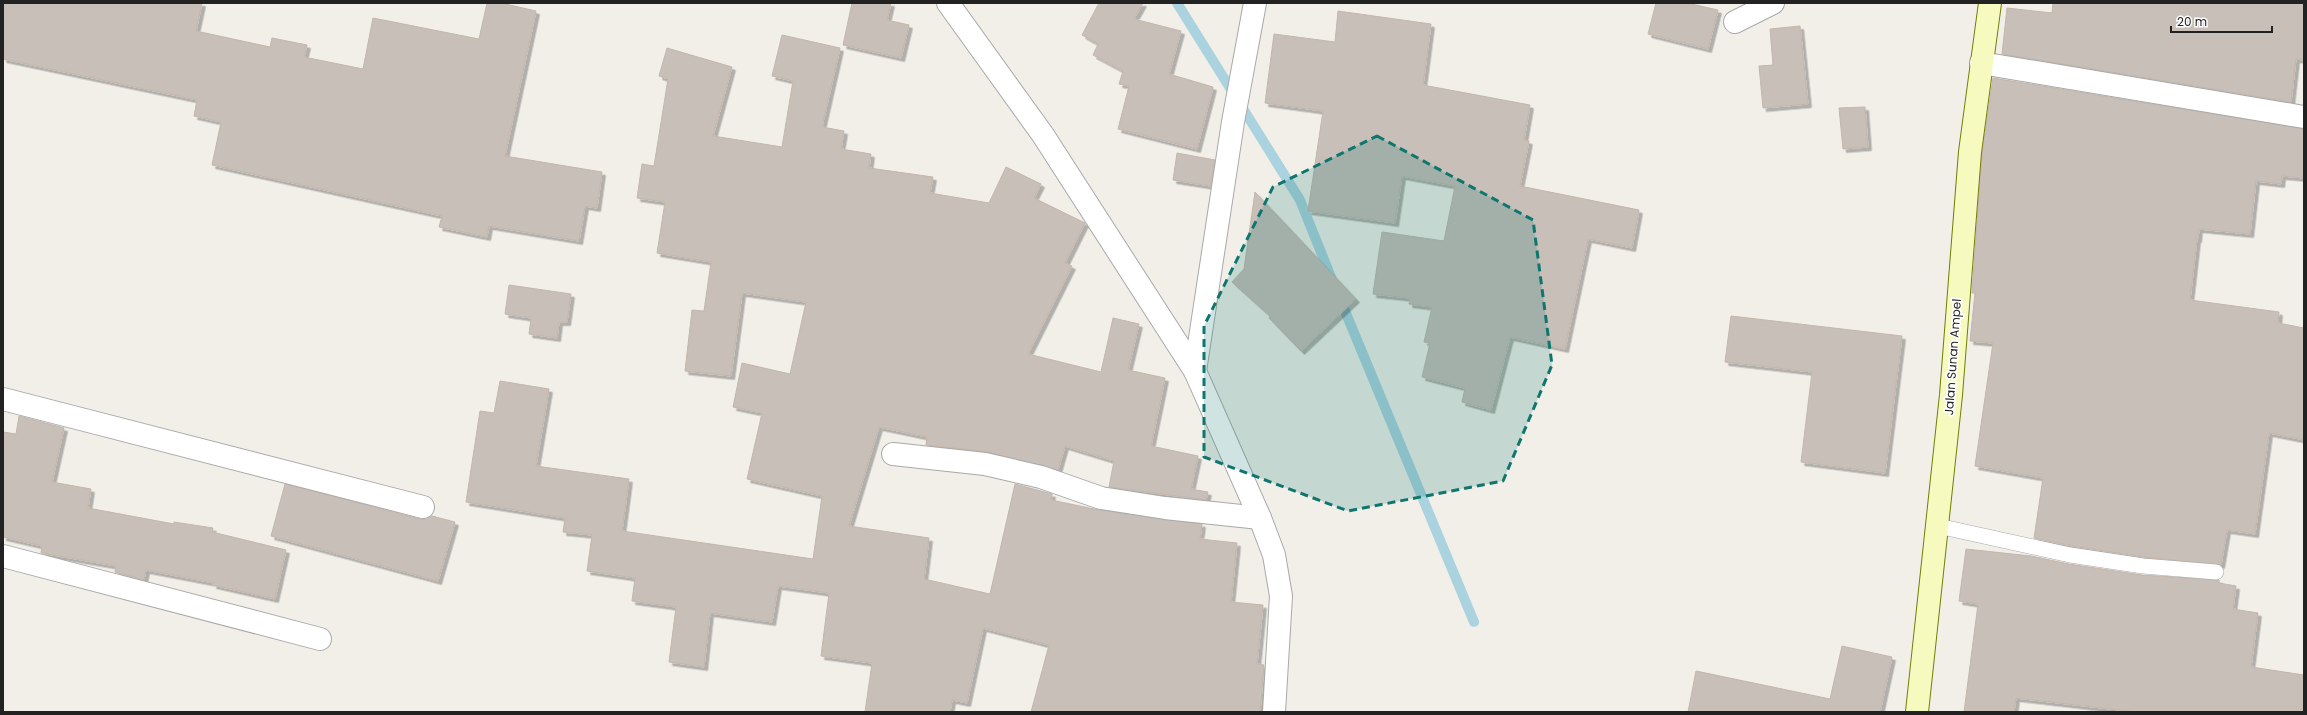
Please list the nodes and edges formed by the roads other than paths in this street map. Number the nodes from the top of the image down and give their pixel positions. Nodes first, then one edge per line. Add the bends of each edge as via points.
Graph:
1 (948, 3) edge
2 (1255, 3) edge
3 (1773, 3) edge
4 (1990, 3) edge
5 (1735, 22) dead end
6 (1981, 63) junction
7 (2304, 117) edge
8 (1195, 371) junction
9 (3, 399) edge
10 (893, 454) dead end
11 (423, 507) dead end
12 (1260, 518) junction
13 (1938, 526) junction
14 (3, 556) edge
15 (2216, 572) dead end
16 (320, 639) dead end
17 (1274, 712) edge
18 (1917, 712) edge

1 - 8 street via 1043,135
2 - 8 street via 1233,122
3 - 5 street
4 - 6 main road, Jalan Sunan Ampel
6 - 7 street
6 - 13 main road, Jalan Sunan Ampel via 1963,226 1951,395
8 - 12 street
9 - 11 street
10 - 12 street via 985,464 1041,477 1101,498
12 - 17 street via 1274,555 1282,596
13 - 15 lane via 2070,555 2143,566
13 - 18 main road, Jalan Sunan Ampel
14 - 16 street

